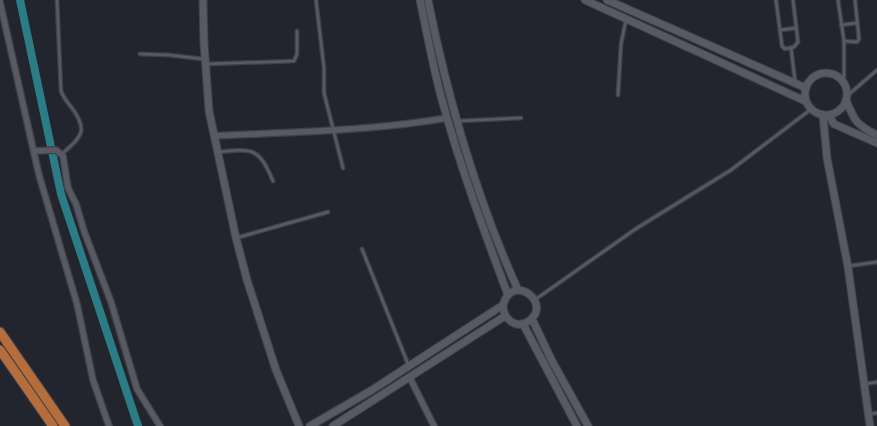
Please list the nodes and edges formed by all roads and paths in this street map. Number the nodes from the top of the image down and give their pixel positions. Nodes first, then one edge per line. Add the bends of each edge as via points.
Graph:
1 (57, 0) edge
2 (203, 0) edge
3 (316, 0) edge
4 (420, 0) edge
5 (428, 0) edge
6 (585, 0) edge
7 (607, 0) edge
8 (776, 0) edge
9 (793, 0) edge
10 (838, 0) edge
11 (855, 0) edge
12 (0, 2) edge
13 (626, 19) junction
14 (858, 22) junction
15 (841, 24) junction
16 (796, 28) junction
17 (780, 30) junction
18 (297, 31) dead end
19 (844, 41) junction
20 (791, 48) junction
21 (140, 54) dead end
22 (205, 61) junction
23 (877, 70) edge
24 (796, 83) junction
25 (844, 84) junction
26 (806, 88) junction
27 (618, 94) dead end
28 (846, 98) junction
29 (805, 100) junction
30 (810, 110) junction
31 (826, 116) junction
32 (447, 118) junction
33 (522, 118) dead end
34 (456, 121) junction
35 (332, 129) junction
36 (877, 135) edge
37 (214, 136) junction
38 (877, 143) edge
39 (34, 151) junction
40 (218, 152) junction
41 (62, 154) junction
42 (343, 168) dead end
43 (273, 180) dead end
44 (328, 212) dead end
45 (236, 238) junction
46 (362, 249) dead end
47 (877, 262) edge
48 (848, 267) junction
49 (518, 290) junction
50 (508, 295) junction
51 (535, 300) junction
52 (503, 305) junction
53 (505, 316) junction
54 (532, 318) junction
55 (523, 324) junction
56 (0, 332) edge
57 (0, 350) edge
58 (408, 366) junction
59 (410, 378) junction
60 (877, 382) edge
61 (864, 384) junction
62 (877, 413) edge
63 (868, 414) junction
64 (53, 426) edge
65 (65, 426) edge
66 (109, 426) edge
67 (160, 426) edge
68 (299, 426) edge
69 (310, 426) edge
70 (334, 426) edge
71 (434, 426) edge
72 (577, 426) edge
73 (588, 426) edge
74 (870, 426) edge

1 - 41 lane via 61,90 79,118 82,130 78,139
2 - 22 street
3 - 35 lane via 324,93
4 - 32 street
5 - 34 street
6 - 13 street
7 - 24 street
8 - 17 lane
9 - 16 lane
10 - 15 lane
11 - 14 lane
12 - 39 street
13 - 27 lane
13 - 29 street
14 - 15 lane
14 - 19 lane via 857,42
15 - 19 lane
16 - 17 lane
16 - 20 lane via 798,42
17 - 20 lane via 782,46
18 - 22 lane via 294,61
19 - 25 lane
20 - 24 lane
21 - 22 lane
22 - 37 street
23 - 28 lane
24 - 26 street
25 - 26 street via 839,77 823,73 808,81
25 - 28 street
26 - 29 street
28 - 31 street via 840,110
28 - 36 street via 854,119
29 - 30 street
30 - 31 street
30 - 51 lane via 731,170 637,228
31 - 38 street via 834,124
31 - 48 street via 827,158
32 - 35 street
32 - 50 street
33 - 34 lane
34 - 49 street via 497,244
35 - 37 street
35 - 42 lane
37 - 40 street
39 - 41 street via 56,150
39 - 66 street via 77,304 93,380
40 - 43 lane via 242,150 256,154 266,164
40 - 45 street
41 - 67 street via 68,188 111,302 137,389
44 - 45 lane
45 - 68 street via 246,280
46 - 58 lane
47 - 48 lane
48 - 61 street
49 - 50 street
49 - 51 street via 528,292
50 - 52 street
51 - 54 street via 536,310
52 - 53 street
52 - 58 street
53 - 55 street via 513,323
53 - 59 street
54 - 55 street
54 - 73 street
55 - 72 street
56 - 65 main road
57 - 64 main road
58 - 69 street
59 - 70 street
59 - 71 street
60 - 61 lane
61 - 63 street
62 - 63 lane
63 - 74 street

